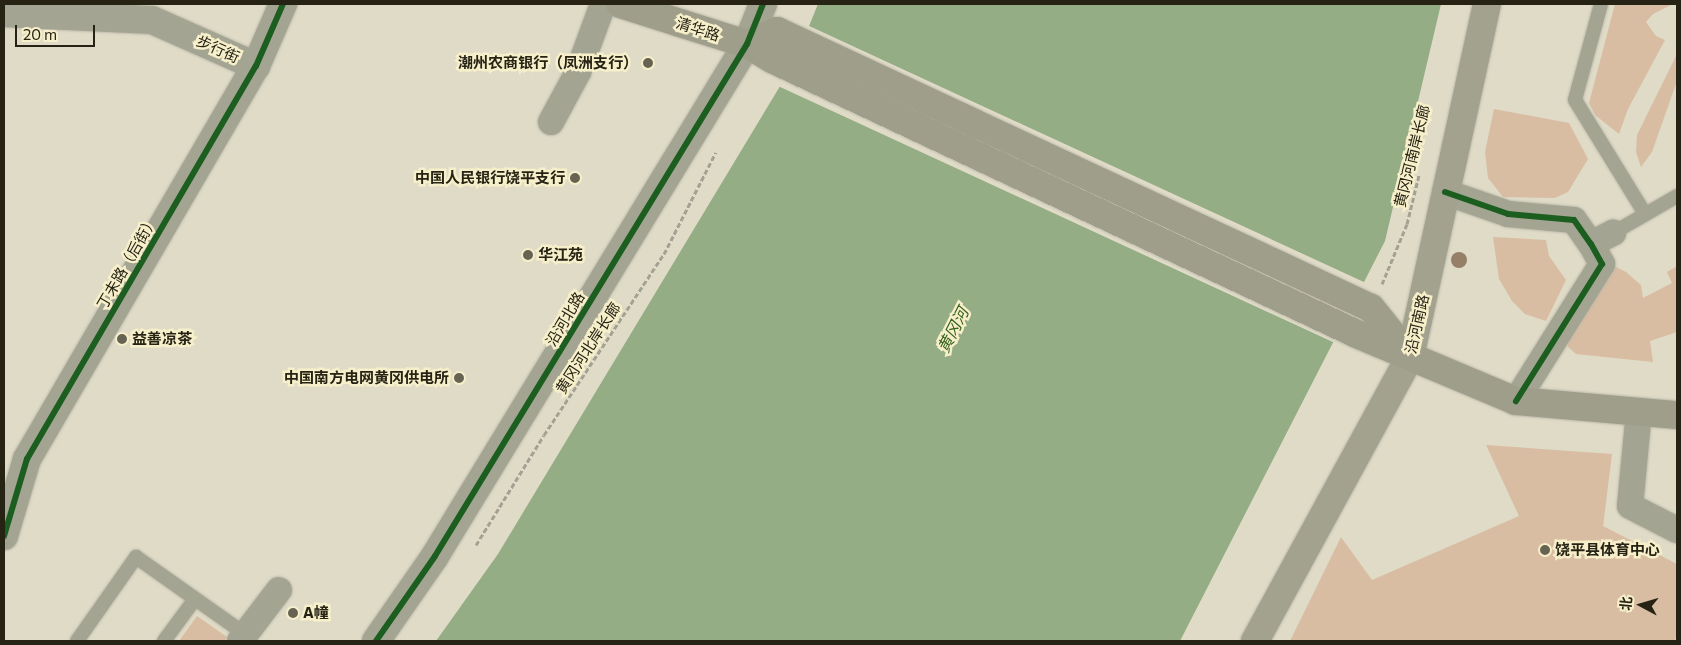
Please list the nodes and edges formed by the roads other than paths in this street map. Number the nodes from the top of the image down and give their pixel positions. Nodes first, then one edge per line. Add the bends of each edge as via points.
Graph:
1 (283, 4) edge
2 (603, 4) edge
3 (620, 4) edge
4 (763, 4) edge
5 (1487, 4) edge
6 (1601, 4) edge
7 (4, 13) edge
8 (747, 44) junction
9 (779, 48) junction
10 (256, 66) junction
11 (552, 122) dead end
12 (1445, 192) junction
13 (1677, 196) edge
14 (1645, 214) junction
15 (1602, 238) junction
16 (1410, 357) junction
17 (1516, 401) junction
18 (1639, 411) junction
19 (1677, 414) edge
20 (1677, 530) edge
21 (4, 536) edge
22 (278, 590) dead end
23 (195, 599) junction
24 (242, 638) edge
25 (77, 641) edge
26 (164, 641) edge
27 (376, 641) edge
28 (1254, 641) edge

1 - 10 street, 丁未路（后街）
2 - 11 street via 578,72
3 - 8 main road, 清华路
4 - 8 street, 沿河北路
5 - 12 main road, 沿河南路
6 - 14 lane via 1575,100
7 - 10 street, 步行街 via 152,20
8 - 9 main road, 清华路
8 - 27 street, 沿河北路 via 435,556
9 - 16 main road via 1359,335
9 - 16 main road via 1372,308
10 - 21 street, 丁未路（后街） via 27,459
12 - 15 street via 1508,214 1574,220
12 - 16 main road, 沿河南路
13 - 14 lane
14 - 15 lane
15 - 17 street via 1602,264
16 - 17 main road
16 - 28 main road, 沿河南路
17 - 18 main road
18 - 19 main road
18 - 20 street via 1630,506
22 - 24 street
23 - 24 lane
23 - 25 lane via 136,557
23 - 26 lane

